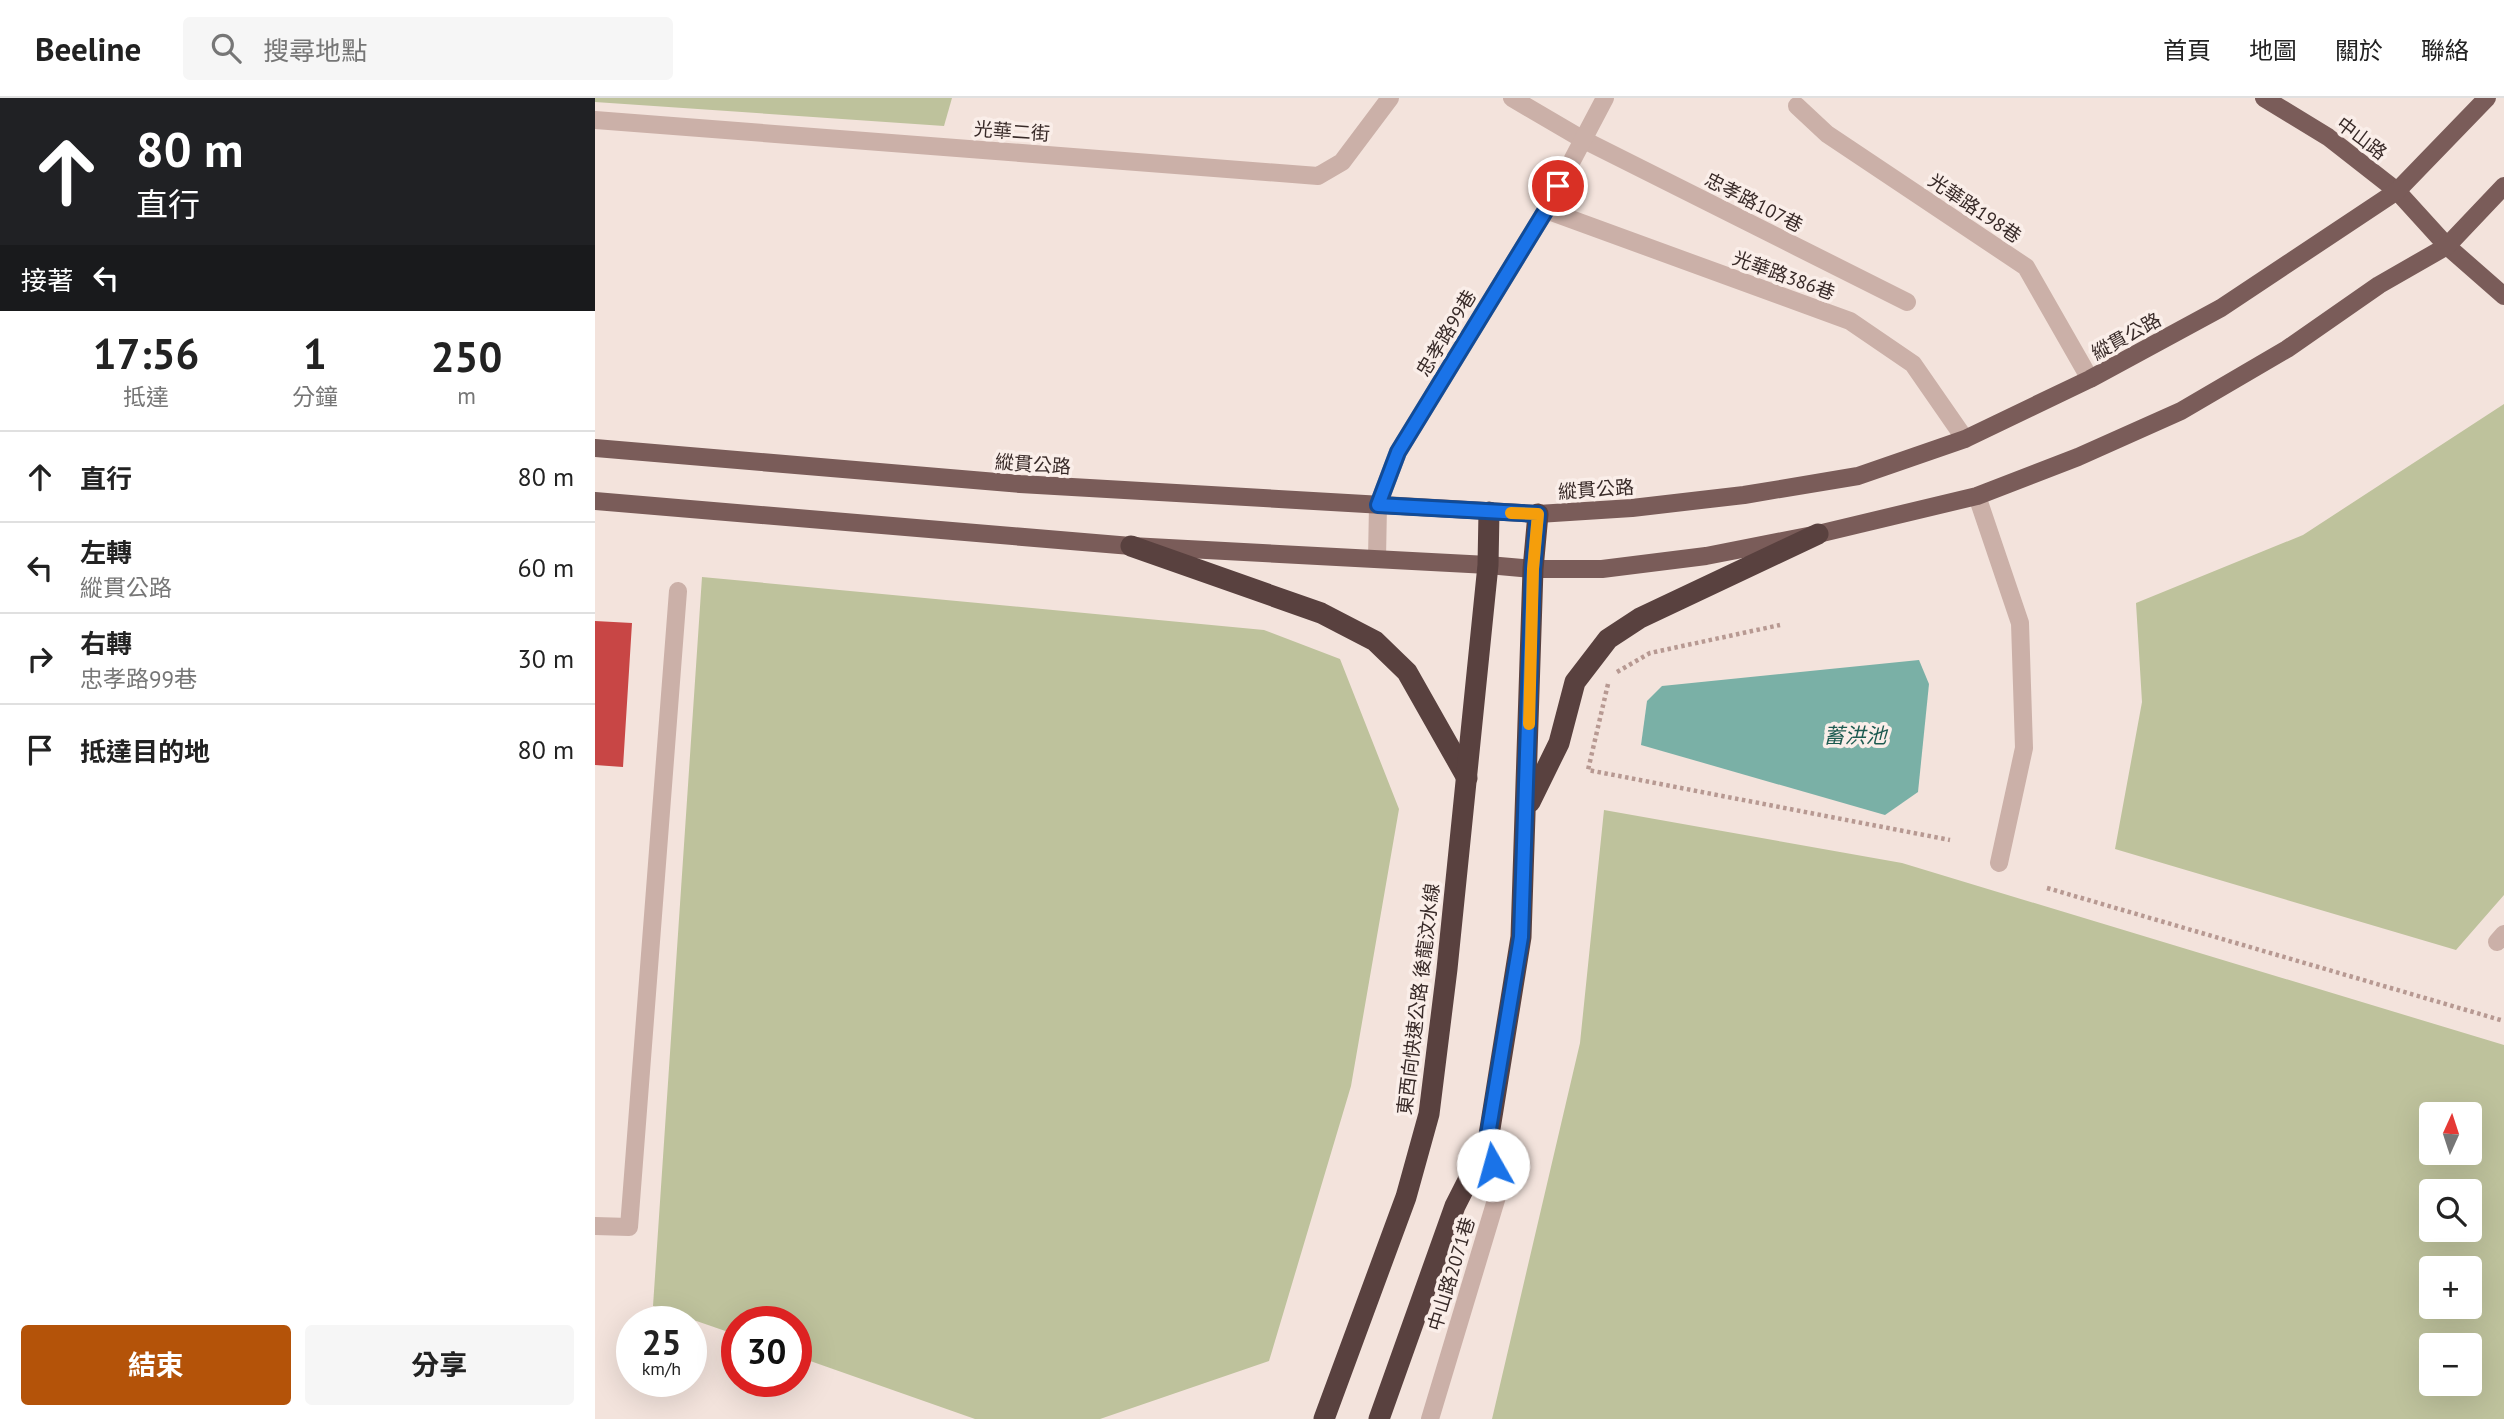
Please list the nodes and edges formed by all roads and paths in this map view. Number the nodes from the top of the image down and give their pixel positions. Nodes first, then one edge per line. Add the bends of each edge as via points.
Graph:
1 (1390, 98) edge
2 (1512, 98) edge
3 (1605, 98) edge
4 (2264, 98) edge
5 (2487, 98) edge
6 (1797, 106) dead end
7 (595, 120) edge
8 (1582, 139) junction
9 (2504, 186) edge
10 (2397, 191) junction
11 (1546, 210) junction
12 (2447, 246) junction
13 (2504, 296) edge
14 (1907, 302) dead end
15 (2090, 379) junction
16 (1965, 439) junction
17 (595, 447) edge
18 (1977, 496) junction
19 (595, 501) edge
20 (1378, 505) junction
21 (1489, 512) junction
22 (1538, 514) junction
23 (1818, 534) junction
24 (1131, 546) junction
25 (1377, 559) junction
26 (1488, 565) junction
27 (1533, 569) junction
28 (678, 591) dead end
29 (1780, 625) dead end
30 (1467, 778) junction
31 (1527, 810) junction
32 (1950, 840) dead end
33 (1999, 863) dead end
34 (2047, 888) dead end
35 (2504, 1021) edge
36 (1487, 1141) junction
37 (595, 1226) edge
38 (1324, 1419) edge
39 (1379, 1419) edge
40 (1430, 1419) edge

1 - 7 street, 光華二街 via 1342,162 1318,176
2 - 8 street, 忠孝路107巷
3 - 8 street, 忠孝路99巷
4 - 10 main road, 中山路 via 2328,137
5 - 10 main road, 縱貫公路
6 - 15 street, 光華路198巷 via 1827,134 2026,267
8 - 11 street, 忠孝路99巷
8 - 14 street, 忠孝路107巷
9 - 12 main road
10 - 12 main road, 中山路
10 - 15 main road, 縱貫公路 via 2221,308
11 - 16 street, 光華路386巷 via 1850,321 1913,364
11 - 20 street, 忠孝路99巷 via 1398,452
12 - 13 main road
12 - 18 main road via 2181,411
15 - 16 main road, 縱貫公路
16 - 22 main road, 縱貫公路 via 1858,476 1632,508
17 - 20 main road, 縱貫公路 via 1020,485
18 - 23 main road
18 - 33 street via 2019,623 2024,748
19 - 24 main road
20 - 21 main road, 縱貫公路
20 - 25 street, 忠孝路99巷
21 - 22 main road, 縱貫公路
21 - 26 highway, 東西向快速公路 後龍汶水線
22 - 27 highway
23 - 27 main road via 1706,556 1602,569
23 - 31 highway via 1640,618 1608,639 1575,682 1559,743
24 - 25 main road
24 - 30 highway via 1321,613 1375,641 1407,673
25 - 26 main road
26 - 27 main road
26 - 30 highway, 東西向快速公路 後龍汶水線
27 - 31 highway
28 - 37 street via 629,1227
29 - 32 path via 1650,653 1610,677 1588,770
30 - 38 highway, 東西向快速公路 後龍汶水線 via 1429,1114 1406,1197
31 - 36 highway via 1521,937
34 - 35 path
36 - 39 highway via 1455,1206
36 - 40 street, 中山路2071巷 via 1499,1190

